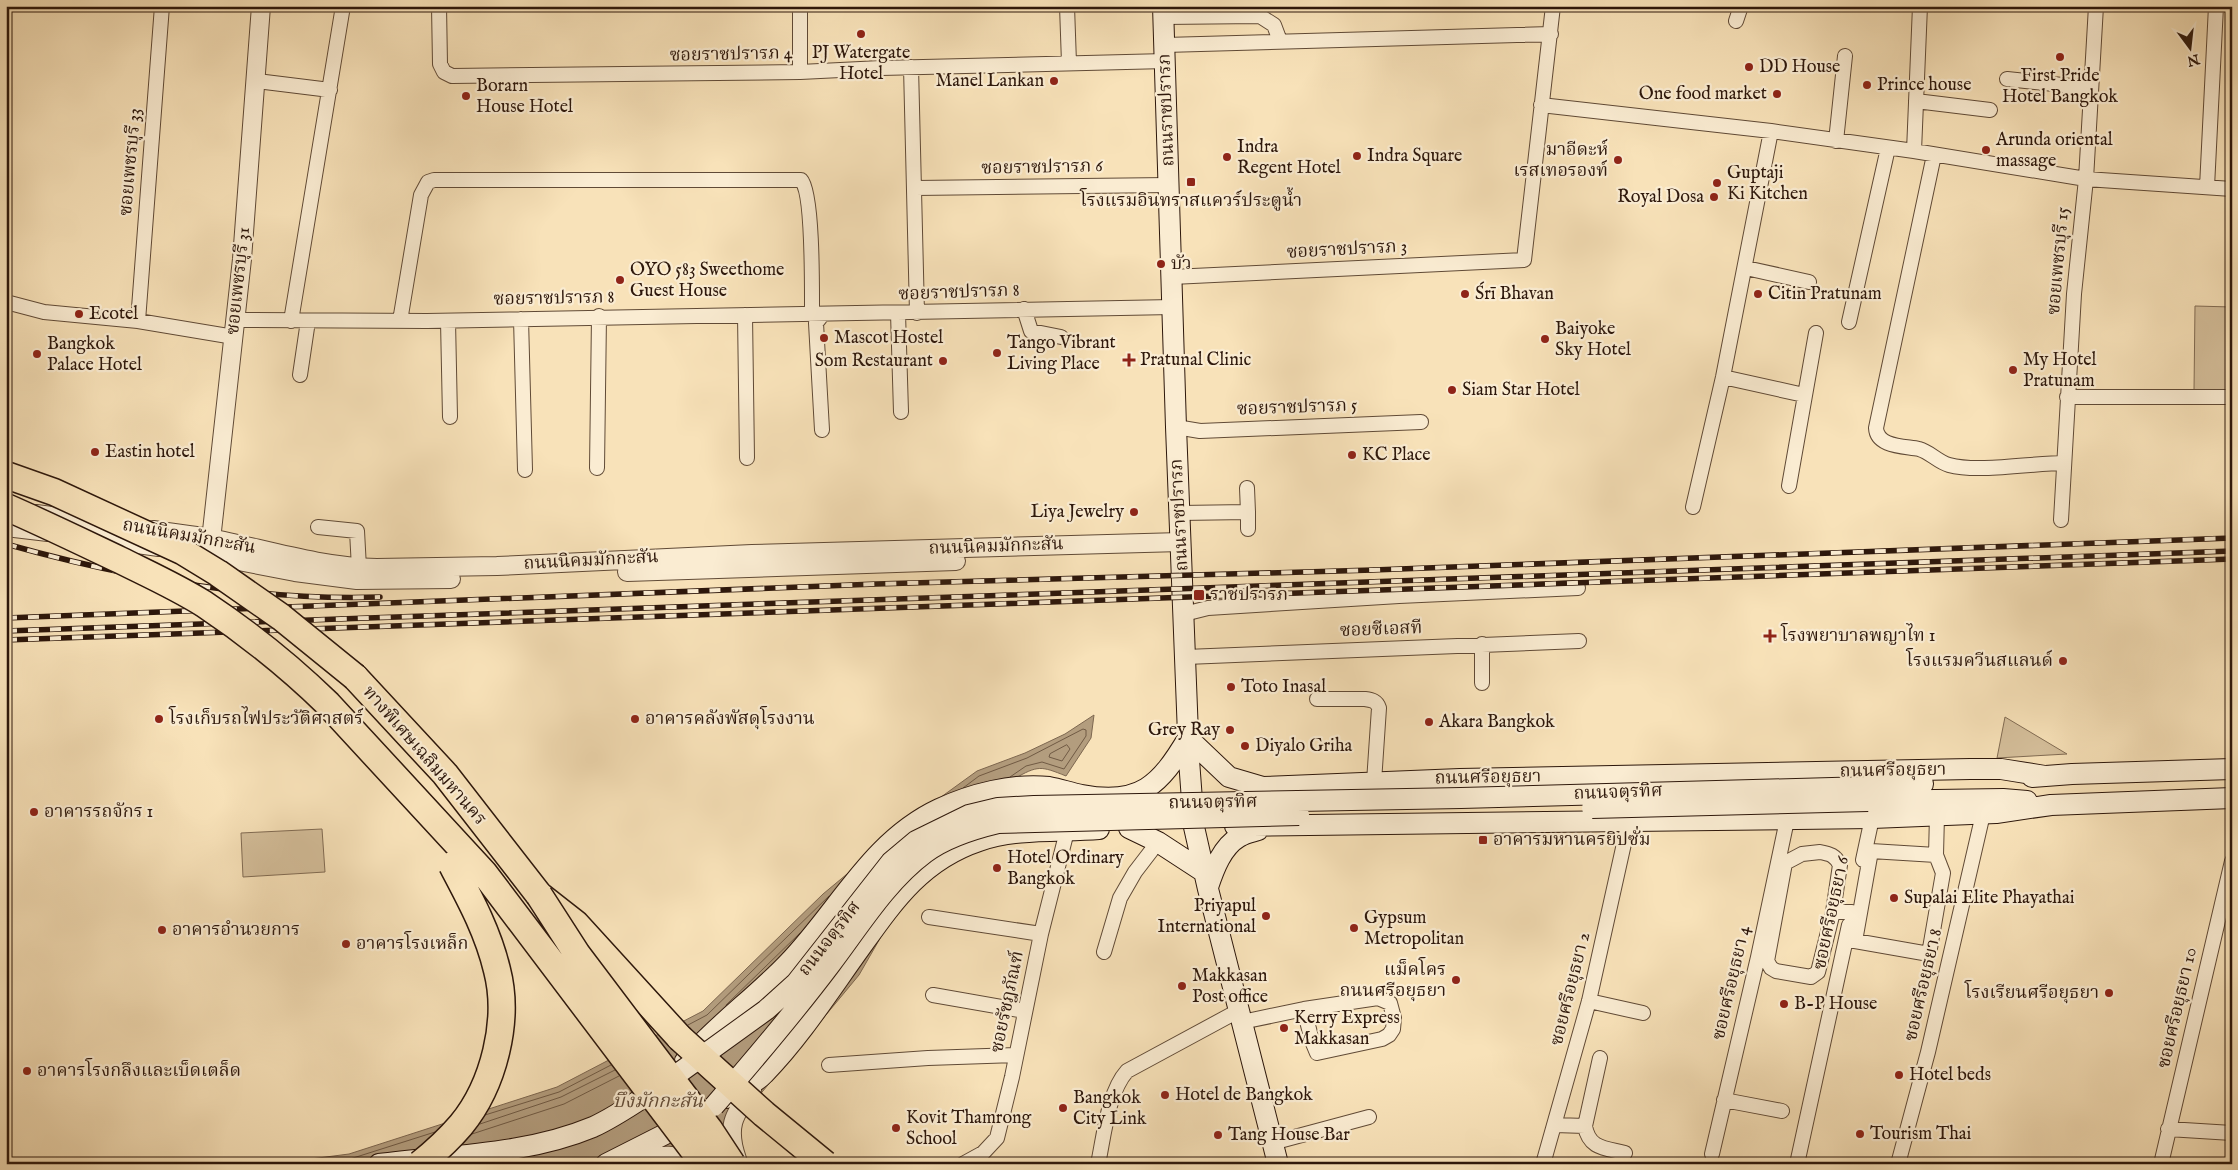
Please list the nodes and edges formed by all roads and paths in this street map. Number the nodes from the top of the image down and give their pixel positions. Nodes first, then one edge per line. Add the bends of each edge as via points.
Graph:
1 (162, 6) edge
2 (261, 6) edge
3 (343, 6) edge
4 (439, 6) edge
5 (800, 6) edge
6 (1067, 6) edge
7 (1553, 6) edge
8 (1741, 6) edge
9 (1920, 6) edge
10 (2096, 6) edge
11 (2216, 6) edge
12 (1163, 12) edge
13 (1736, 21) dead end
14 (1551, 34) junction
15 (1280, 41) junction
16 (1165, 53) junction
17 (1845, 56) dead end
18 (1069, 63) junction
19 (911, 67) junction
20 (800, 72) junction
21 (2007, 79) dead end
22 (257, 81) junction
23 (2091, 88) junction
24 (330, 90) junction
25 (1916, 101) junction
26 (1541, 106) junction
27 (1990, 110) dead end
28 (1772, 131) junction
29 (1836, 142) junction
30 (1888, 148) junction
31 (1914, 151) junction
32 (1934, 155) junction
33 (2086, 179) junction
34 (1169, 185) junction
35 (2207, 187) junction
36 (915, 188) junction
37 (2232, 189) edge
38 (1746, 268) junction
39 (1172, 277) junction
40 (1809, 282) dead end
41 (6, 302) edge
42 (1173, 307) junction
43 (1024, 309) junction
44 (898, 313) junction
45 (917, 313) junction
46 (816, 314) junction
47 (745, 315) junction
48 (599, 316) junction
49 (520, 319) junction
50 (448, 320) junction
51 (138, 321) junction
52 (291, 321) junction
53 (308, 321) junction
54 (400, 321) junction
55 (1849, 322) dead end
56 (235, 328) junction
57 (1816, 333) dead end
58 (1061, 336) dead end
59 (300, 375) dead end
60 (1723, 377) junction
61 (1804, 395) junction
62 (2068, 397) junction
63 (2232, 398) edge
64 (901, 412) dead end
65 (450, 417) dead end
66 (1421, 422) dead end
67 (1176, 427) junction
68 (822, 430) dead end
69 (747, 458) dead end
70 (2064, 463) junction
71 (597, 468) dead end
72 (525, 470) dead end
73 (6, 475) edge
74 (1789, 486) dead end
75 (1247, 488) dead end
76 (6, 507) edge
77 (1693, 507) dead end
78 (6, 512) edge
79 (1248, 512) junction
80 (1180, 513) junction
81 (2061, 520) dead end
82 (6, 527) edge
83 (318, 527) dead end
84 (91, 529) junction
85 (1248, 529) dead end
86 (210, 547) junction
87 (1181, 547) junction
88 (359, 568) junction
89 (1578, 588) dead end
90 (1184, 614) junction
91 (1579, 641) dead end
92 (1482, 644) junction
93 (1186, 657) junction
94 (1482, 683) dead end
95 (1317, 699) dead end
96 (1188, 738) junction
97 (2232, 770) edge
98 (2045, 776) junction
99 (1368, 782) junction
100 (1017, 788) junction
101 (2232, 798) edge
102 (1869, 802) junction
103 (2051, 804) junction
104 (421, 806) junction
105 (1983, 814) junction
106 (1937, 815) junction
107 (1787, 820) junction
108 (1630, 821) junction
109 (1357, 825) junction
110 (1270, 826) junction
111 (1194, 827) junction
112 (1129, 828) junction
113 (1067, 831) junction
114 (1034, 833) junction
115 (1158, 842) junction
116 (1936, 855) junction
117 (2232, 861) edge
118 (1206, 880) junction
119 (539, 895) junction
120 (1833, 912) junction
121 (1852, 912) junction
122 (929, 916) dead end
123 (1041, 934) junction
124 (1104, 952) dead end
125 (933, 995) dead end
126 (1589, 1001) junction
127 (1304, 1009) junction
128 (1026, 1010) junction
129 (1643, 1013) dead end
130 (1240, 1017) junction
131 (1016, 1055) junction
132 (1600, 1058) dead end
133 (829, 1065) dead end
134 (763, 1075) junction
135 (665, 1083) junction
136 (1724, 1100) junction
137 (714, 1106) junction
138 (1782, 1111) dead end
139 (1369, 1117) dead end
140 (1555, 1124) junction
141 (1585, 1126) junction
142 (2168, 1129) junction
143 (2232, 1133) edge
144 (1272, 1143) junction
145 (1625, 1153) dead end
146 (1712, 1154) dead end
147 (379, 1164) edge
148 (420, 1164) edge
149 (606, 1164) edge
150 (618, 1164) edge
151 (695, 1164) edge
152 (704, 1164) edge
153 (732, 1164) edge
154 (738, 1164) edge
155 (825, 1164) edge
156 (963, 1164) edge
157 (1098, 1164) edge
158 (1278, 1164) edge
159 (1543, 1164) edge
160 (1797, 1164) edge
161 (1898, 1164) edge
162 (2161, 1164) edge

1 - 51 street, ซอยเพชรบุรี 33
2 - 22 street, ซอยเพชรบุรี 31
3 - 24 street
4 - 20 street, ซอยราชปรารภ 4 via 440,64 448,74 627,76
5 - 20 street
6 - 18 street
7 - 14 street
8 - 13 street
9 - 25 street
10 - 23 street, ซอยเพชรบุรี 15
11 - 35 street
12 - 15 street via 1260,16 1274,25
12 - 16 main road, ถนนราชปรารภ
14 - 15 street, ซอยราชปรารภ 4
14 - 26 street
15 - 16 street, ซอยราชปรารภ 4
16 - 18 street, ซอยราชปรารภ 4
16 - 34 main road, ถนนราชปรารภ
17 - 29 street
18 - 19 street, ซอยราชปรารภ 4
19 - 20 street, ซอยราชปรารภ 4
19 - 36 street
21 - 23 street
22 - 24 street
22 - 56 street, ซอยเพชรบุรี 31
23 - 33 street, ซอยเพชรบุรี 15
24 - 52 street
25 - 27 street
25 - 31 street
26 - 28 street
26 - 39 street, ซอยราชปรารภ 3 via 1524,260
28 - 29 street
28 - 38 street
29 - 30 street
30 - 31 street
30 - 55 street
31 - 32 street
32 - 33 street
32 - 70 street via 1876,434 1882,442 1923,450 1951,466 1976,468
33 - 35 street
33 - 62 street, ซอยเพชรบุรี 15
34 - 36 street, ซอยราชปรารภ 6
34 - 39 main road, ถนนราชปรารภ
35 - 37 street
36 - 45 street
38 - 40 street
38 - 60 street
39 - 42 main road, ถนนราชปรารภ
41 - 51 street, ซอยราชปรารภ 8 via 44,312
42 - 43 street, ซอยราชปรารภ 8
42 - 67 main road, ถนนราชปรารภ
43 - 45 street, ซอยราชปรารภ 8
43 - 58 street via 1031,331
44 - 45 street, ซอยราชปรารภ 8
44 - 46 street, ซอยราชปรารภ 8
44 - 64 street
46 - 47 street, ซอยราชปรารภ 8
46 - 54 street via 806,187 801,180 434,180 428,182 421,195
46 - 68 street via 820,318 816,323
47 - 48 street, ซอยราชปรารภ 8
47 - 69 street
48 - 49 street, ซอยราชปรารภ 8
48 - 71 street
49 - 50 street, ซอยราชปรารภ 8
49 - 72 street
50 - 54 street, ซอยราชปรารภ 8
50 - 65 street
51 - 56 street, ซอยราชปรารภ 8
52 - 53 street, ซอยราชปรารภ 8
52 - 56 street, ซอยราชปรารภ 8
53 - 54 street, ซอยราชปรารภ 8
53 - 59 street
56 - 86 street, ซอยเพชรบุรี 31
57 - 61 street
60 - 61 street
60 - 77 street
61 - 74 street
62 - 63 street
62 - 70 street, ซอยเพชรบุรี 15
66 - 67 street, ซอยราชปรารภ 5 via 1200,431
67 - 80 main road, ถนนราชปรารภ
70 - 81 street, ซอยเพชรบุรี 15
73 - 119 highway, ทางพิเศษเฉลิมมหานคร, bridge via 54,492 182,551 281,617 355,677 410,735 445,774
75 - 79 street
76 - 104 highway, ทางพิเศษเฉลิมมหานคร, bridge via 162,581 203,604 268,649 328,704
78 - 84 street, ถนนนิคมมักกะสัน
79 - 80 street
79 - 85 street
80 - 87 main road, ถนนราชปรารภ
82 - 84 street, ถนนนิคมมักกะสัน
83 - 88 street via 357,531
84 - 86 street, ถนนนิคมมักกะสัน
86 - 87 street, ถนนนิคมมักกะสัน via 323,577 382,581
86 - 88 street, ถนนนิคมมักกะสัน
87 - 88 street, ถนนนิคมมักกะสัน via 752,554 497,566
87 - 90 main road, ถนนราชปรารภ
89 - 90 street via 1208,608
90 - 93 main road, ถนนราชปรารภ
91 - 92 street, ซอยซีเอสที
92 - 93 street, ซอยซีเอสที
92 - 94 street
93 - 96 main road, ถนนราชปรารภ
95 - 99 street via 1365,699 1378,703
96 - 99 main road, ถนนศรีอยุธยา via 1229,778 1244,783 1262,787
96 - 100 main road, ถนนจตุรทิศ via 1174,763 1156,781 1140,793 1127,797 1081,795 1047,787
96 - 111 main road, ถนนราชปรารภ
97 - 98 main road, ถนนศรีอยุธยา
98 - 99 main road, ถนนศรีอยุธยา via 2001,769 1970,769
98 - 102 main road, ถนนศรีอยุธยา via 1980,782
99 - 109 main road via 1344,794 1340,802 1346,818
100 - 114 main road via 1037,795 1044,803 1047,811 1045,820
100 - 135 main road, ถนนจตุรทิศ, bridge via 976,795 940,809 893,838 789,963 713,1031
101 - 103 main road, ถนนศรีอยุธยา
102 - 103 main road, ถนนศรีอยุธยา via 2003,799
102 - 106 main road, ถนนศรีอยุธยา
102 - 107 main road, ถนนศรีอยุธยา
102 - 121 street, ซอยศรีอยุธยา 6
102 - 135 main road, ถนนจตุรทิศ, bridge via 1452,798 998,808 969,815 916,841 891,862 796,982 766,1010
102 - 137 main road, ถนนจตุรทิศ, bridge via 1123,819 998,823 974,829 926,852 904,869 797,1008
103 - 105 main road, ถนนศรีอยุธยา
104 - 148 highway, bridge via 478,913 490,943 498,972 500,1017 491,1068 480,1096 462,1124
104 - 152 highway, ทางพิเศษเฉลิมมหานคร, bridge via 484,873
105 - 106 main road, ถนนศรีอยุธยา
105 - 161 street, ซอยศรีอยุธยา 8 via 1928,1052
106 - 116 street
107 - 108 main road, ถนนศรีอยุธยา
107 - 136 street, ซอยศรีอยุธยา 4
108 - 109 main road, ถนนศรีอยุธยา
108 - 126 street, ซอยศรีอยุธยา 2
109 - 110 main road, ถนนศรีอยุธยา
110 - 111 main road, ถนนศรีอยุธยา
110 - 118 main road via 1239,837
111 - 112 main road, ถนนจตุรทิศ
111 - 118 main road, ถนนราชปรารภ
112 - 113 main road, ถนนจตุรทิศ
112 - 115 main road
113 - 114 main road, ถนนจตุรทิศ
113 - 123 street, ซอยรัชฎภัณฑ์
114 - 134 main road, ถนนจตุรทิศ via 979,840 951,852 923,871 903,890 801,1030
115 - 118 main road
115 - 124 street via 1120,898
116 - 116 street via 1943,873 1929,954 1855,941 1871,851
117 - 142 street, ซอยศรีอยุธยา 10
118 - 130 main road, ถนนราชปรารภ
119 - 153 highway, ทางพิเศษเฉลิมมหานคร, bridge via 577,954
119 - 155 highway, bridge via 576,924 648,1004 718,1074
120 - 120 street via 1815,976 1797,976 1771,968 1767,961 1785,862 1811,853 1837,858 1840,865
120 - 121 street
121 - 160 street, ซอยศรีอยุธยา 6
122 - 123 street
123 - 128 street, ซอยรัชฎภัณฑ์
125 - 128 street
126 - 129 street
126 - 140 street, ซอยศรีอยุธยา 2
127 - 127 street via 1378,998 1390,1003 1393,1029 1382,1039 1317,1053
127 - 130 street
128 - 131 street, ซอยรัชฎภัณฑ์
130 - 144 main road, ถนนราชปรารภ
130 - 157 street via 1127,1071 1120,1078
131 - 133 street
131 - 156 street, ซอยรัชฎภัณฑ์ via 997,1138 983,1153
132 - 141 street
134 - 137 main road, ถนนจตุรทิศ, bridge
134 - 154 street via 733,1119 730,1136
135 - 147 main road, ถนนจตุรทิศ, bridge via 593,1127 560,1138 519,1148
136 - 138 street
136 - 146 street, ซอยศรีอยุธยา 4
137 - 149 main road, ถนนจตุรทิศ, bridge
139 - 144 street
140 - 141 street
140 - 159 street, ซอยศรีอยุธยา 2
141 - 145 street via 1587,1136 1596,1146
142 - 143 street
142 - 162 street, ซอยศรีอยุธยา 10
144 - 158 main road, ถนนราชปรารภ
150 - 151 street via 671,1156 682,1157

